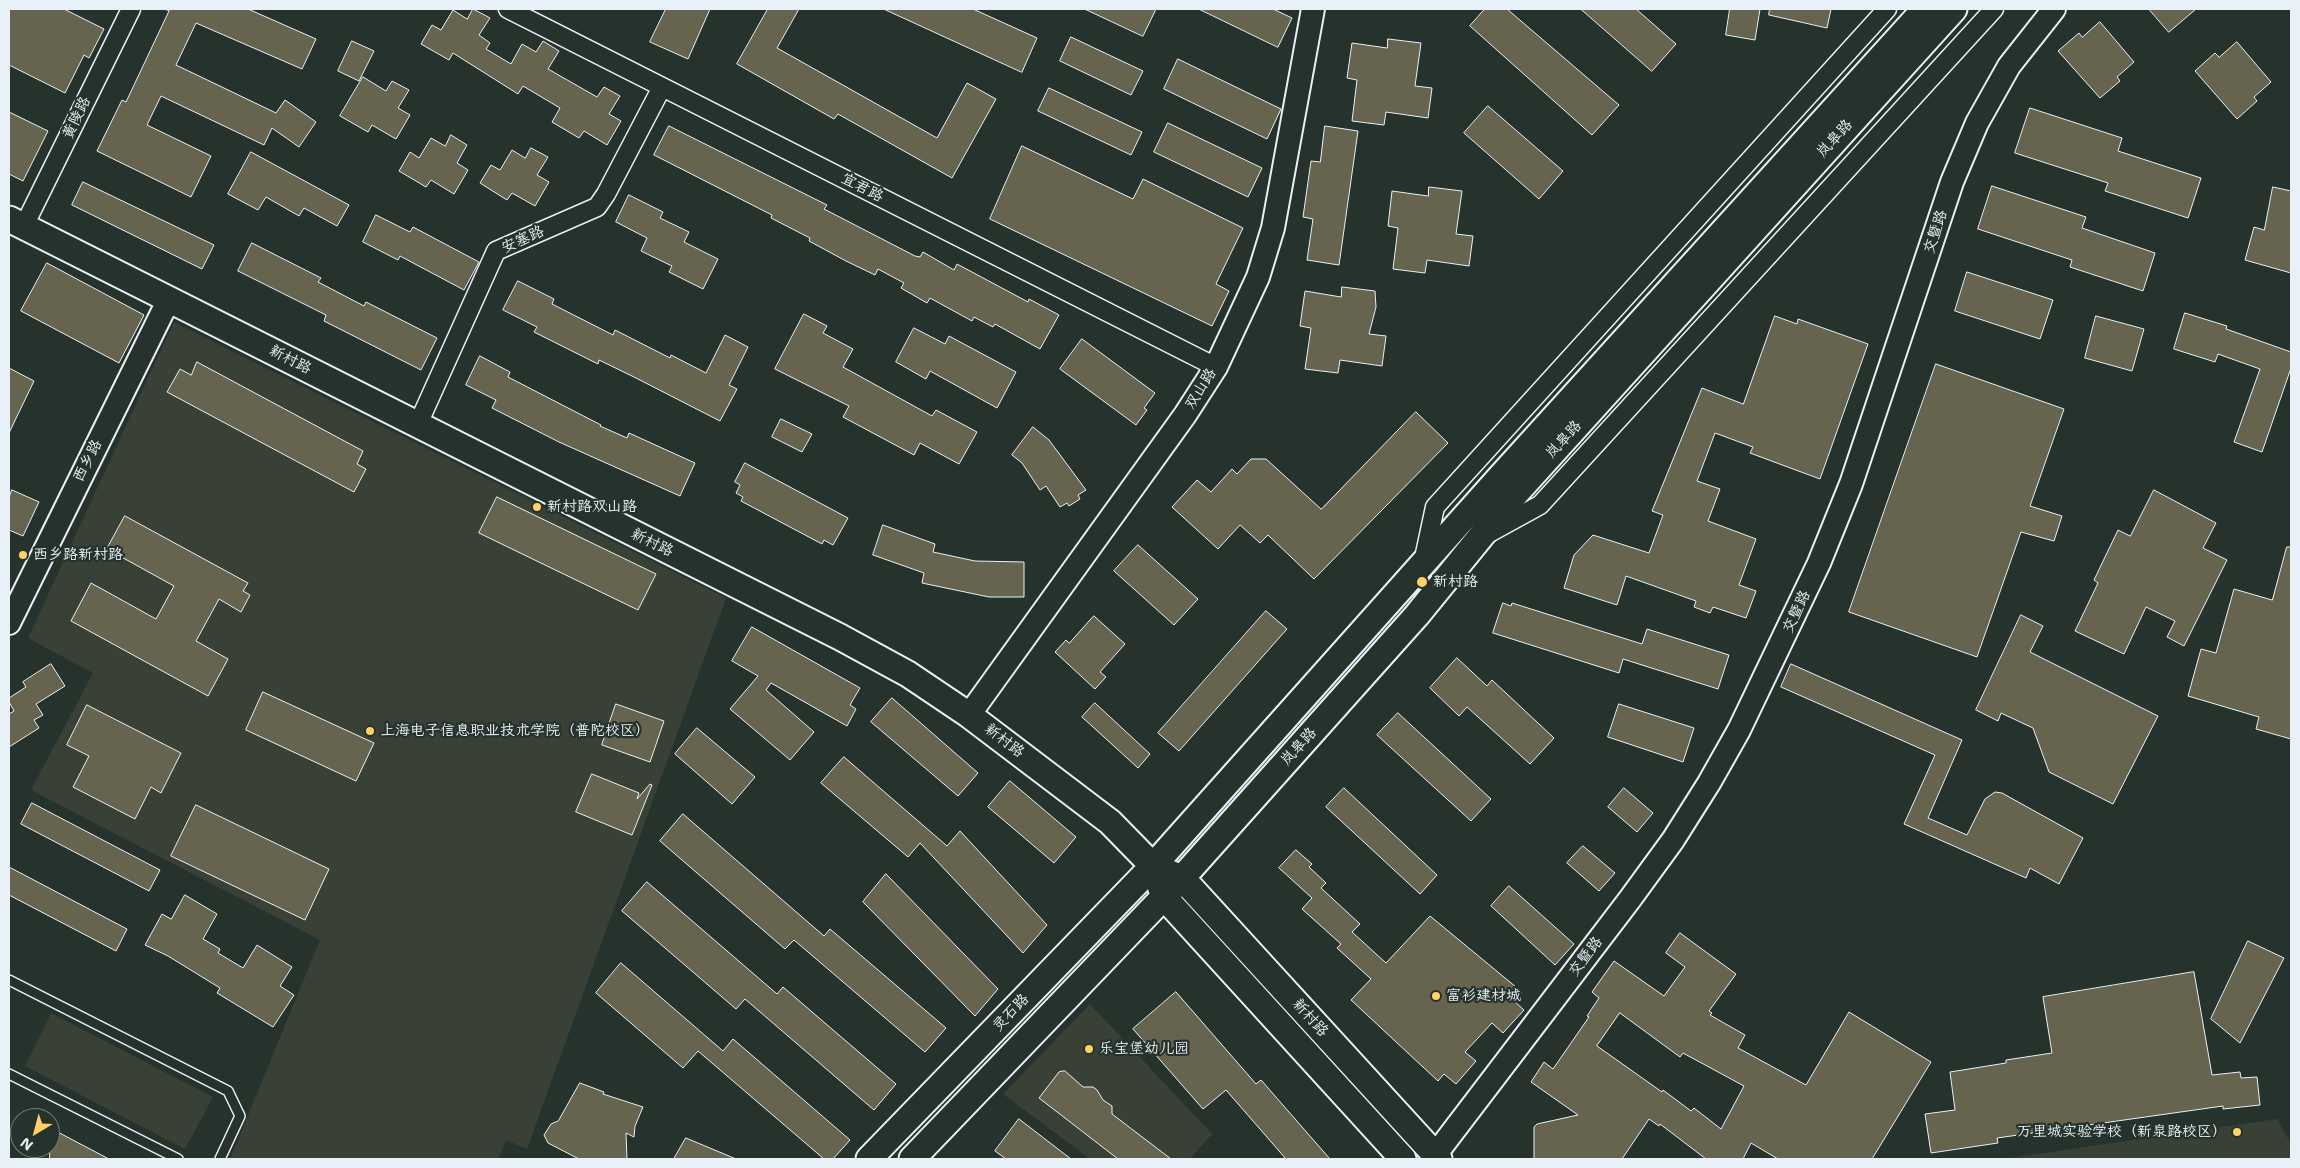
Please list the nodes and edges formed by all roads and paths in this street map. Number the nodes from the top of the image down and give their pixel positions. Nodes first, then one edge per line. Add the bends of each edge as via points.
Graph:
1 (131, 9) edge
2 (508, 9) edge
3 (1313, 9) edge
4 (1887, 9) edge
5 (1925, 9) edge
6 (1954, 9) edge
7 (1994, 9) edge
8 (2054, 9) edge
9 (662, 87) junction
10 (1784, 181) junction
11 (16, 223) edge
12 (169, 299) junction
13 (1216, 367) junction
14 (418, 424) junction
15 (1480, 538) junction
16 (1422, 564) junction
17 (9, 623) edge
18 (969, 715) junction
19 (1153, 866) junction
20 (1182, 878) junction
21 (1164, 897) junction
22 (9, 980) edge
23 (9, 1074) edge
24 (1435, 1158) edge
25 (178, 1159) edge
26 (220, 1159) edge
27 (869, 1159) edge
28 (912, 1159) edge
29 (1403, 1159) edge

1 - 11 street, 黄陵路
2 - 9 street, 宜君路
3 - 13 street, 双山路 via 1273,228 1258,277
4 - 16 street via 1435,507
5 - 10 main road, 岚皋路
6 - 10 main road, 岚皋路
7 - 15 street via 1540,504
8 - 24 street, 交暨路 via 2009,66 1977,123 1952,182 1851,484 1819,563 1739,730 1673,840
9 - 13 street, 宜君路
9 - 14 street, 安塞路 via 597,207 496,251
10 - 15 main road, 岚皋路
10 - 16 main road, 岚皋路
11 - 12 main road, 新村路
12 - 14 main road, 新村路
12 - 17 street, 西乡路
13 - 18 street, 双山路 via 1185,415
14 - 18 main road, 新村路 via 840,637 908,674
15 - 20 main road, 岚皋路 via 1417,615
16 - 19 main road, 岚皋路
18 - 19 main road, 新村路 via 1110,822
19 - 20 main road, 新村路
19 - 21 main road, 新村路
19 - 27 main road, 灵石路
20 - 21 main road, 灵石路
20 - 24 main road, 新村路
21 - 28 main road, 灵石路
21 - 29 main road, 新村路
22 - 26 lane via 228,1091 240,1116
23 - 25 lane

